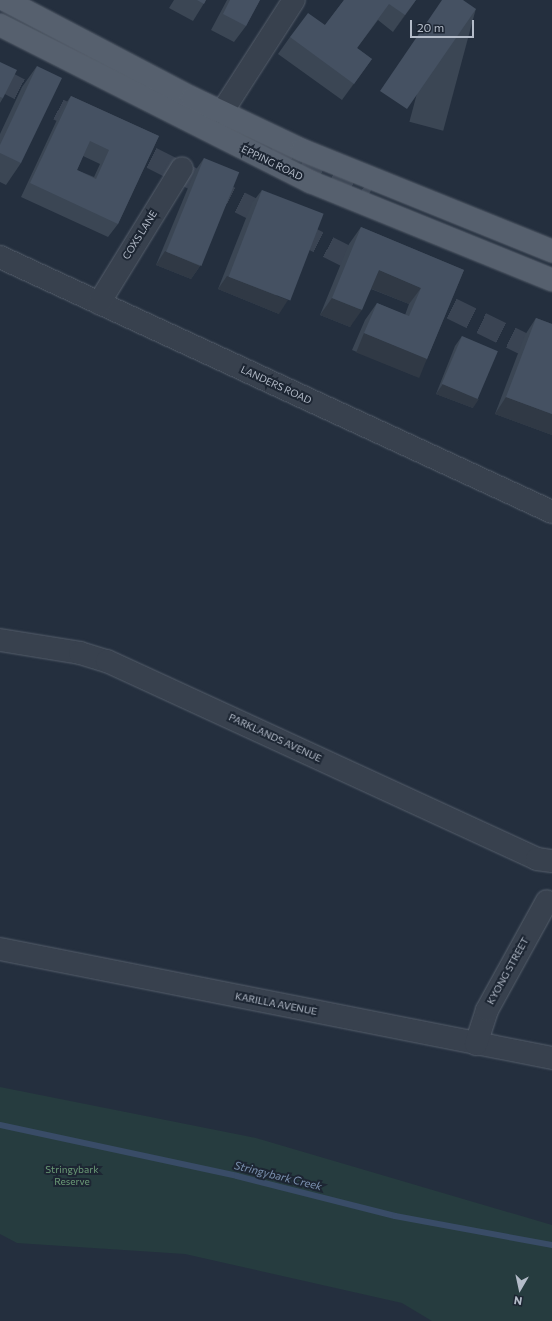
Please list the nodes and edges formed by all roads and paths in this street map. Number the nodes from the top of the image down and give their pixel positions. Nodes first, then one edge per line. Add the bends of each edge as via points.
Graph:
1 (5, 0) edge
2 (294, 0) edge
3 (0, 26) edge
4 (222, 112) junction
5 (182, 168) dead end
6 (552, 251) edge
7 (0, 257) edge
8 (552, 280) edge
9 (99, 302) junction
10 (552, 512) edge
11 (0, 640) edge
12 (547, 860) edge
13 (547, 901) dead end
14 (0, 949) edge
15 (476, 1044) junction
16 (552, 1058) edge

1 - 4 main road
2 - 4 street
3 - 8 main road, EPPING ROAD via 311,182
4 - 6 main road via 302,150
5 - 9 street, COXS LANE
7 - 9 street, LANDERS ROAD
9 - 10 street, LANDERS ROAD
11 - 12 street, PARKLANDS AVENUE via 80,653 107,661
13 - 15 street, KYONG STREET via 487,1010
14 - 15 street, KARILLA AVENUE
15 - 16 street, KARILLA AVENUE

